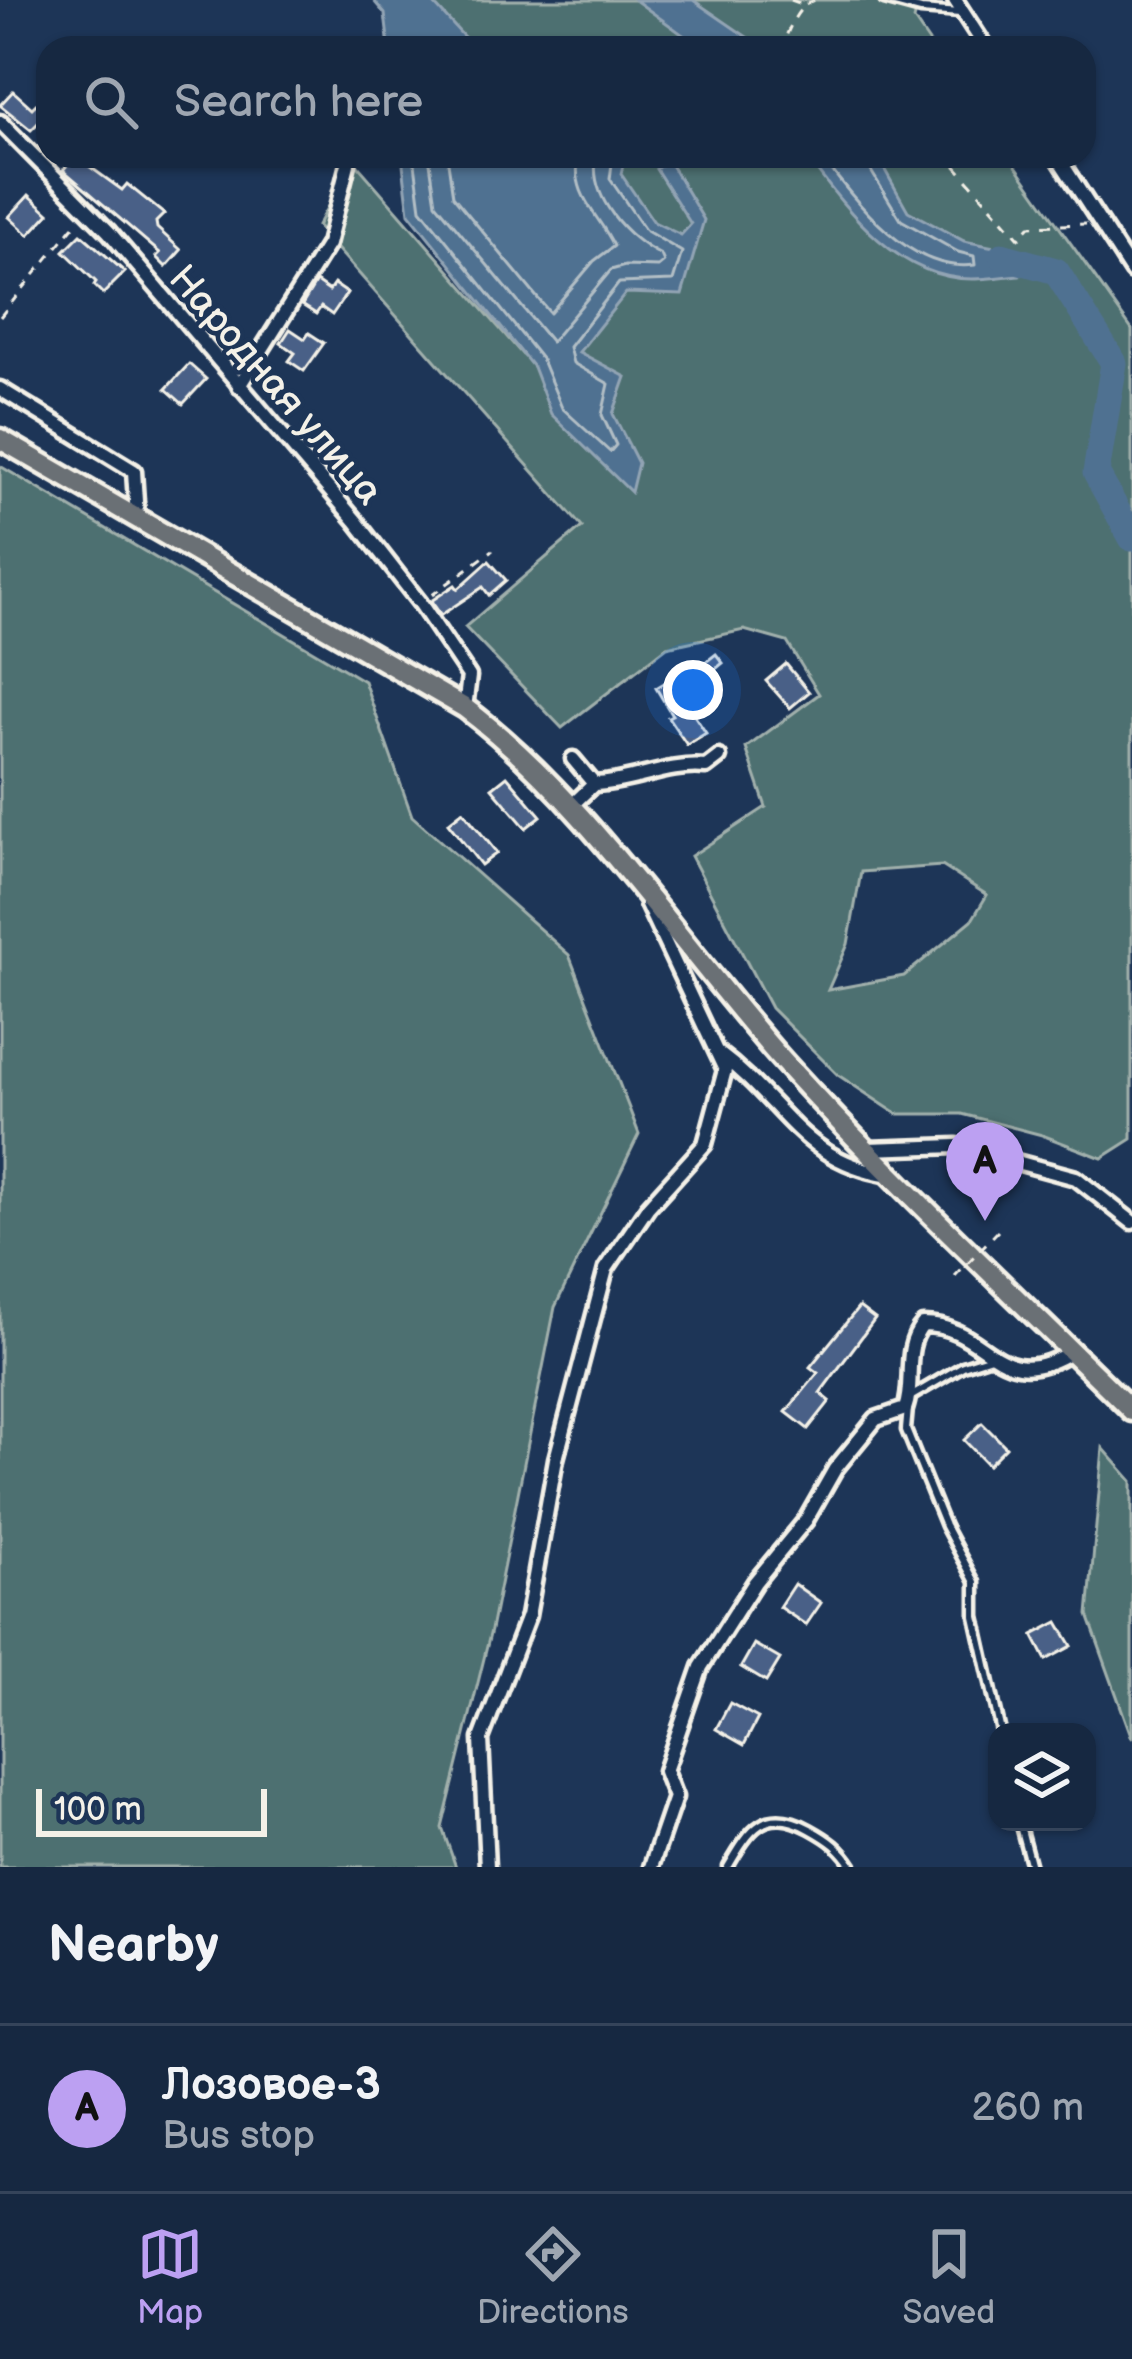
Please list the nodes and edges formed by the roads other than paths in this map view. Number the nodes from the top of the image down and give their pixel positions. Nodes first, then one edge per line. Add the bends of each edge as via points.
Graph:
1 (884, 0) edge
2 (955, 0) edge
3 (964, 13) junction
4 (978, 36) edge
5 (0, 122) edge
6 (36, 158) edge
7 (45, 168) edge
8 (347, 168) edge
9 (1065, 168) edge
10 (1132, 272) edge
11 (239, 386) junction
12 (0, 389) edge
13 (0, 439) edge
14 (137, 517) junction
15 (465, 708) junction
16 (719, 758) dead end
17 (573, 759) dead end
18 (594, 784) junction
19 (570, 807) junction
20 (642, 892) junction
21 (716, 1051) junction
22 (868, 1149) junction
23 (894, 1175) junction
24 (1132, 1222) edge
25 (1072, 1351) junction
26 (994, 1356) junction
27 (910, 1397) junction
28 (1132, 1411) edge
29 (999, 1723) edge
30 (1021, 1831) edge
31 (487, 1867) edge
32 (651, 1867) edge
33 (728, 1867) edge
34 (853, 1867) edge
35 (1031, 1867) edge

1 - 3 lane
2 - 3 street
3 - 4 street
5 - 6 street, Народная улица
7 - 11 street, Народная улица
8 - 11 street via 328,244
9 - 10 street
11 - 15 street, Народная улица via 420,603 469,676
12 - 14 street via 134,471
13 - 14 main road
14 - 15 main road
15 - 19 main road
16 - 18 street via 706,767
17 - 18 street
18 - 19 street
19 - 20 main road
20 - 21 street
20 - 22 main road
21 - 23 street via 830,1158
21 - 31 street via 725,1070 705,1144 606,1269 556,1459 528,1616 482,1739
22 - 23 main road
22 - 24 street via 957,1146 1076,1178
23 - 25 main road
25 - 26 street via 1042,1368
25 - 28 main road
26 - 27 lane
26 - 27 street via 940,1325 923,1325 912,1348
27 - 29 lane via 906,1430 975,1582
27 - 32 street via 905,1409 876,1419 835,1468 701,1667 665,1771 675,1798
30 - 35 lane
33 - 34 lane via 745,1837 768,1819 791,1819 838,1844

